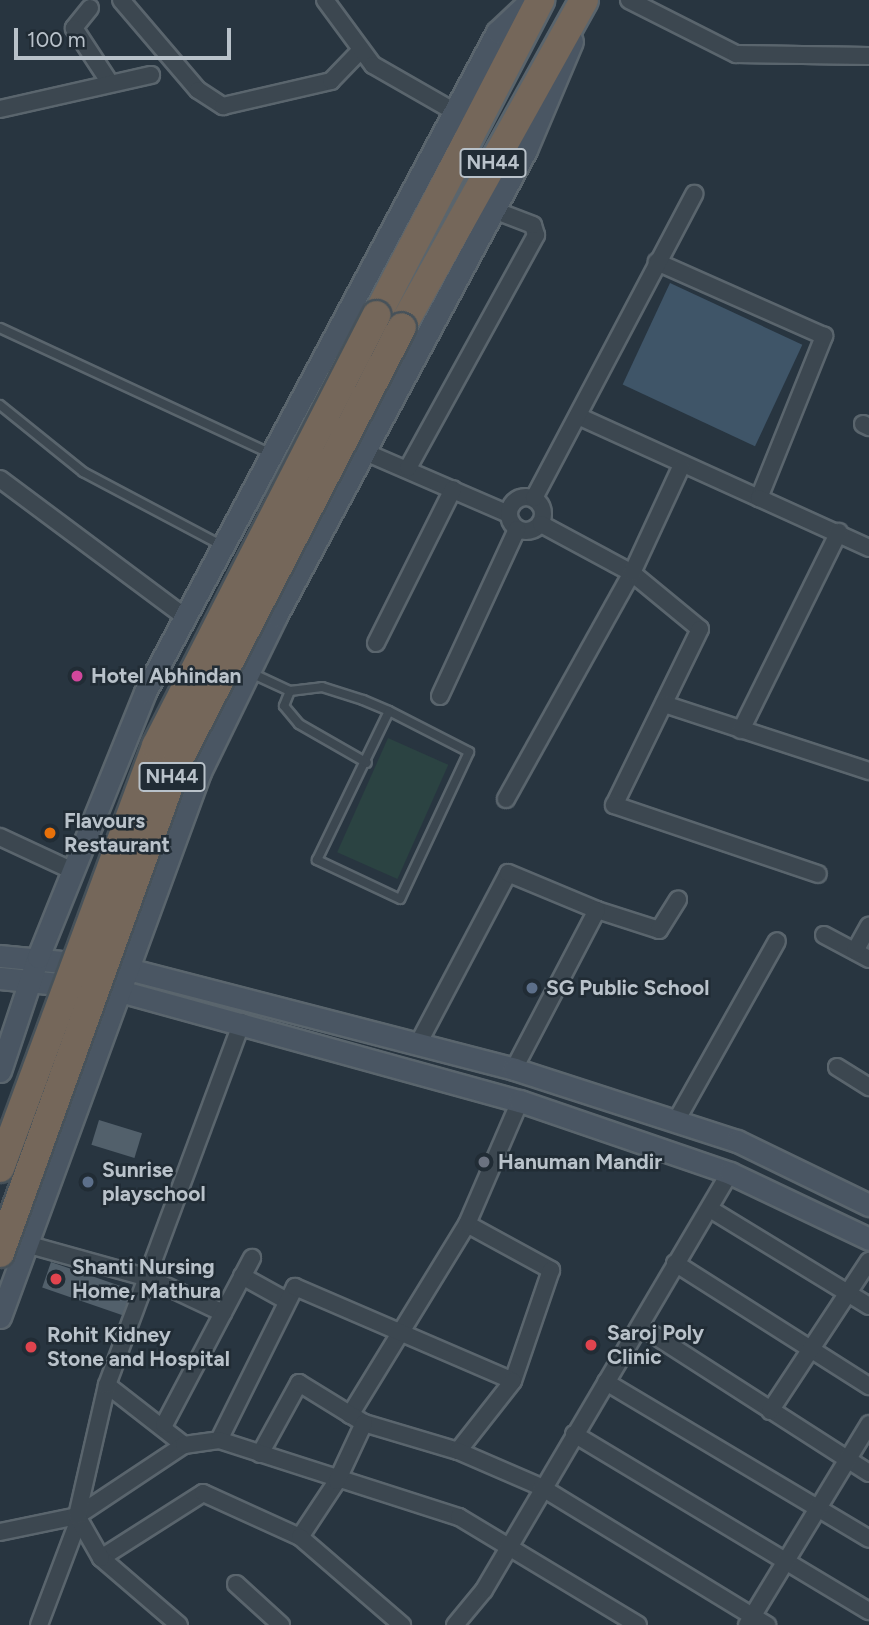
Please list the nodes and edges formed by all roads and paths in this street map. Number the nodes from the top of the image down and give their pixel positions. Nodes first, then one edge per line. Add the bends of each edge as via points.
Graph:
1 (121, 0) edge
2 (325, 0) edge
3 (514, 0) edge
4 (531, 0) edge
5 (540, 0) edge
6 (629, 0) edge
7 (582, 3) edge
8 (90, 8) dead end
9 (497, 32) junction
10 (360, 51) junction
11 (869, 56) edge
12 (151, 75) dead end
13 (110, 83) junction
14 (0, 109) edge
15 (455, 112) junction
16 (694, 194) dead end
17 (494, 210) junction
18 (657, 262) junction
19 (390, 321) junction
20 (0, 328) edge
21 (0, 405) edge
22 (578, 416) junction
23 (365, 453) junction
24 (271, 454) junction
25 (681, 467) junction
26 (408, 468) junction
27 (0, 479) edge
28 (453, 489) junction
29 (534, 498) junction
30 (759, 498) junction
31 (508, 514) junction
32 (541, 524) junction
33 (517, 529) junction
34 (839, 532) junction
35 (221, 545) junction
36 (869, 548) edge
37 (632, 573) junction
38 (184, 616) junction
39 (376, 643) dead end
40 (248, 672) junction
41 (290, 691) junction
42 (440, 696) dead end
43 (664, 704) junction
44 (389, 711) junction
45 (741, 730) junction
46 (367, 763) junction
47 (869, 771) edge
48 (506, 799) dead end
49 (0, 837) edge
50 (74, 871) junction
51 (818, 874) dead end
52 (678, 900) dead end
53 (597, 910) junction
54 (869, 926) edge
55 (824, 935) dead end
56 (777, 941) dead end
57 (862, 955) edge
58 (0, 956) edge
59 (38, 957) junction
60 (124, 968) junction
61 (0, 978) edge
62 (31, 981) junction
63 (116, 990) junction
64 (242, 1022) junction
65 (418, 1044) junction
66 (837, 1067) dead end
67 (514, 1069) junction
68 (0, 1071) edge
69 (869, 1087) edge
70 (520, 1101) junction
71 (676, 1121) junction
72 (0, 1168) edge
73 (730, 1173) junction
74 (869, 1205) edge
75 (710, 1209) junction
76 (467, 1224) junction
77 (869, 1239) edge
78 (13, 1248) edge
79 (252, 1258) dead end
80 (869, 1261) edge
81 (675, 1263) junction
82 (242, 1276) junction
83 (149, 1278) junction
84 (847, 1293) junction
85 (287, 1301) junction
86 (869, 1306) edge
87 (223, 1312) junction
88 (0, 1317) edge
89 (640, 1326) junction
90 (400, 1332) junction
91 (811, 1350) junction
92 (513, 1381) junction
93 (606, 1382) junction
94 (107, 1385) junction
95 (869, 1386) edge
96 (770, 1411) junction
97 (357, 1419) junction
98 (869, 1424) edge
99 (164, 1425) junction
100 (574, 1434) junction
101 (219, 1440) junction
102 (184, 1445) junction
103 (458, 1451) junction
104 (260, 1454) junction
105 (846, 1460) junction
106 (869, 1473) edge
107 (337, 1481) junction
108 (541, 1487) junction
109 (817, 1507) junction
110 (78, 1518) junction
111 (0, 1532) edge
112 (300, 1537) junction
113 (869, 1539) edge
114 (507, 1550) junction
115 (102, 1558) junction
116 (785, 1560) junction
117 (236, 1584) dead end
118 (869, 1611) edge
119 (750, 1621) edge
120 (170, 1623) edge
121 (39, 1625) edge
122 (281, 1625) edge
123 (402, 1625) edge
124 (454, 1625) edge
125 (638, 1625) edge
126 (767, 1625) edge

1 - 10 street via 198,90 223,106 324,83
2 - 10 street
3 - 9 street
4 - 9 street
5 - 19 highway, NH44
6 - 11 street via 736,54
7 - 17 street via 569,53
7 - 19 highway, NH44
8 - 13 street via 74,28
9 - 15 street
10 - 15 street via 385,74
12 - 13 street
13 - 14 street
15 - 24 street
16 - 18 street
17 - 23 street
17 - 26 street via 533,225 536,235
18 - 22 street
18 - 30 street via 824,336
19 - 72 highway, NH44, bridge via 156,746
19 - 78 highway, NH44, bridge via 178,761
20 - 24 lane
21 - 35 lane via 83,472
22 - 25 street
22 - 29 street
23 - 26 street
23 - 40 street
24 - 35 street
25 - 30 street
25 - 37 street
26 - 28 street
27 - 38 street
28 - 31 street
28 - 39 street
29 - 31 street via 513,502
29 - 32 street via 543,510
30 - 34 street
31 - 33 street
32 - 33 street
32 - 37 street
33 - 42 street
34 - 36 street
34 - 45 street
35 - 38 street
37 - 43 street via 700,629
37 - 48 street
38 - 50 street via 145,692
40 - 41 lane
40 - 60 street via 200,772
41 - 44 lane via 322,687
41 - 46 lane via 284,706 299,724
43 - 45 street
43 - 51 street via 614,805
44 - 46 lane
44 - 46 lane via 468,752 400,899 317,860
45 - 47 street
49 - 50 street
50 - 59 street
52 - 53 street via 659,930
53 - 65 street via 509,873
53 - 67 street
54 - 57 street
55 - 57 street
56 - 71 street
58 - 59 street
59 - 60 street
59 - 62 street
60 - 63 street
60 - 65 street
61 - 62 street
62 - 63 street
62 - 68 street
63 - 64 street
63 - 78 street
64 - 70 street
64 - 83 street
65 - 67 street
66 - 69 street
67 - 71 street
70 - 73 street
70 - 76 street
71 - 74 street via 737,1141
73 - 75 street
73 - 77 street
75 - 81 street
75 - 84 street
76 - 90 street
76 - 92 street via 551,1270
78 - 83 street
78 - 88 street
79 - 82 street
80 - 84 street
81 - 89 street
81 - 91 street
82 - 85 street
82 - 87 street
83 - 87 street
83 - 94 street
84 - 86 street
84 - 91 street
85 - 90 street via 295,1287
85 - 101 street
87 - 99 street
89 - 93 street
89 - 96 street
90 - 92 street
90 - 97 street
91 - 95 street
91 - 96 street
92 - 103 street
93 - 100 street
93 - 109 street
94 - 99 street
94 - 110 street
96 - 105 street
97 - 103 street
97 - 104 street via 299,1383
97 - 107 street
98 - 105 street
99 - 102 street
100 - 108 street
100 - 116 street
101 - 102 street
101 - 104 street
102 - 110 street
103 - 108 street
104 - 107 street
105 - 106 street
105 - 109 street
107 - 112 street
107 - 114 street via 459,1517
108 - 114 street
108 - 119 street
109 - 113 street
109 - 116 street
110 - 111 street
110 - 115 street
110 - 121 street
112 - 115 street via 203,1493
112 - 123 street
114 - 124 street
114 - 125 street
115 - 120 street
116 - 118 street
116 - 119 street
117 - 122 street
119 - 126 street

